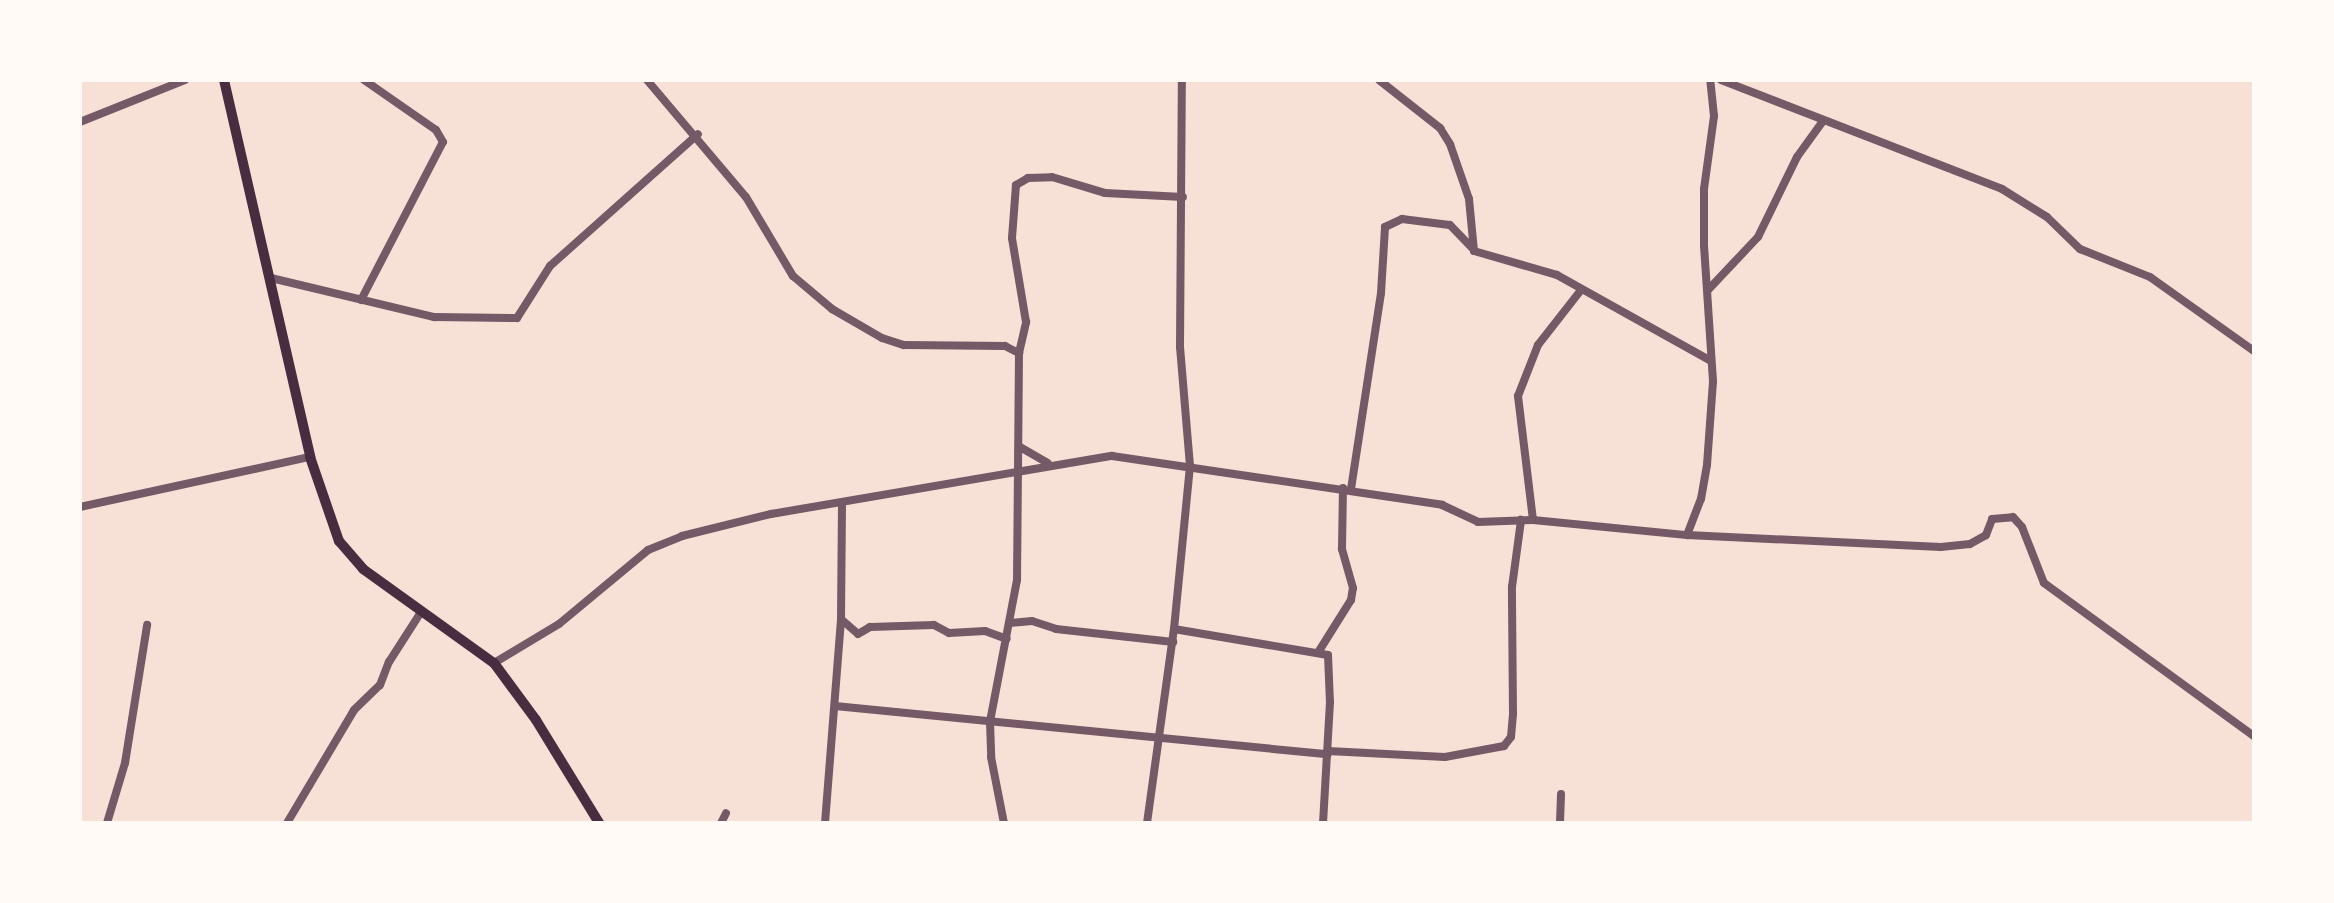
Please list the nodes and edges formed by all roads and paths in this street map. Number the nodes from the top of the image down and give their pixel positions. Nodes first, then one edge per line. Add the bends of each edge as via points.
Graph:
1 (185, 80) edge
2 (224, 80) edge
3 (364, 80) edge
4 (648, 80) edge
5 (1182, 80) edge
6 (1379, 80) edge
7 (1710, 80) edge
8 (1720, 80) edge
9 (1823, 121) junction
10 (80, 122) edge
11 (698, 134) junction
12 (1183, 196) junction
13 (1472, 248) junction
14 (270, 278) junction
15 (1581, 290) junction
16 (1708, 290) junction
17 (360, 300) junction
18 (2254, 351) edge
19 (1019, 353) junction
20 (1711, 360) junction
21 (1020, 448) junction
22 (310, 457) junction
23 (1052, 464) junction
24 (1190, 466) junction
25 (1017, 470) junction
26 (1347, 489) junction
27 (842, 504) junction
28 (80, 507) edge
29 (1521, 520) junction
30 (1534, 520) junction
31 (1687, 535) junction
32 (422, 612) junction
33 (841, 619) junction
34 (1010, 623) junction
35 (146, 625) dead end
36 (1174, 629) junction
37 (1006, 638) junction
38 (1173, 642) junction
39 (1319, 651) junction
40 (494, 663) junction
41 (835, 706) junction
42 (990, 722) junction
43 (1160, 736) junction
44 (2254, 736) edge
45 (1328, 753) junction
46 (1561, 794) dead end
47 (726, 812) dead end
48 (107, 823) edge
49 (288, 823) edge
50 (599, 823) edge
51 (721, 823) edge
52 (825, 823) edge
53 (1004, 823) edge
54 (1147, 823) edge
55 (1323, 823) edge
56 (1560, 823) edge

1 - 10 street
2 - 14 main road
3 - 17 street via 443,142
4 - 11 street
5 - 12 street
6 - 13 street via 1440,128 1450,144 1469,199
7 - 16 street
8 - 9 street
9 - 16 street via 1797,157 1758,237
9 - 18 street via 2024,201 2080,249 2150,277
11 - 17 street via 550,266 517,318 434,317
11 - 19 street via 746,196 792,276 832,309 904,345 1006,346
12 - 19 street via 1106,193 1052,177 1016,185 1012,238 1026,322
12 - 24 street via 1180,347
13 - 15 street via 1542,268
13 - 26 street via 1450,225 1402,219 1386,227
14 - 17 street
14 - 22 main road
15 - 20 street
15 - 30 street via 1538,344 1518,396
16 - 20 street
19 - 21 street
20 - 31 street via 1707,465
21 - 23 street
21 - 25 street
22 - 28 street
22 - 32 main road via 339,541 363,569
23 - 24 street via 1112,456
23 - 25 street
24 - 26 street
24 - 36 street
25 - 27 street
25 - 34 street via 1017,580
26 - 29 street via 1442,505 1478,522
26 - 39 street via 1342,549 1354,588
27 - 33 street
27 - 40 street via 771,514 648,550 560,624
29 - 30 street
29 - 45 street via 1512,587 1513,714 1504,746 1446,757
30 - 31 street
31 - 44 street via 1958,547 1986,535 1992,519 2013,517 2044,583
32 - 40 main road
32 - 49 street
33 - 37 street via 858,634 870,627 934,625
33 - 41 street
34 - 37 street
34 - 38 street
35 - 48 street via 128,746
36 - 38 street
36 - 39 street
37 - 42 street
38 - 43 street
39 - 45 street via 1330,661
40 - 50 main road
41 - 42 street
41 - 52 street
42 - 43 street
42 - 53 street
43 - 45 street
43 - 54 street
45 - 55 street
46 - 56 street
47 - 51 street

